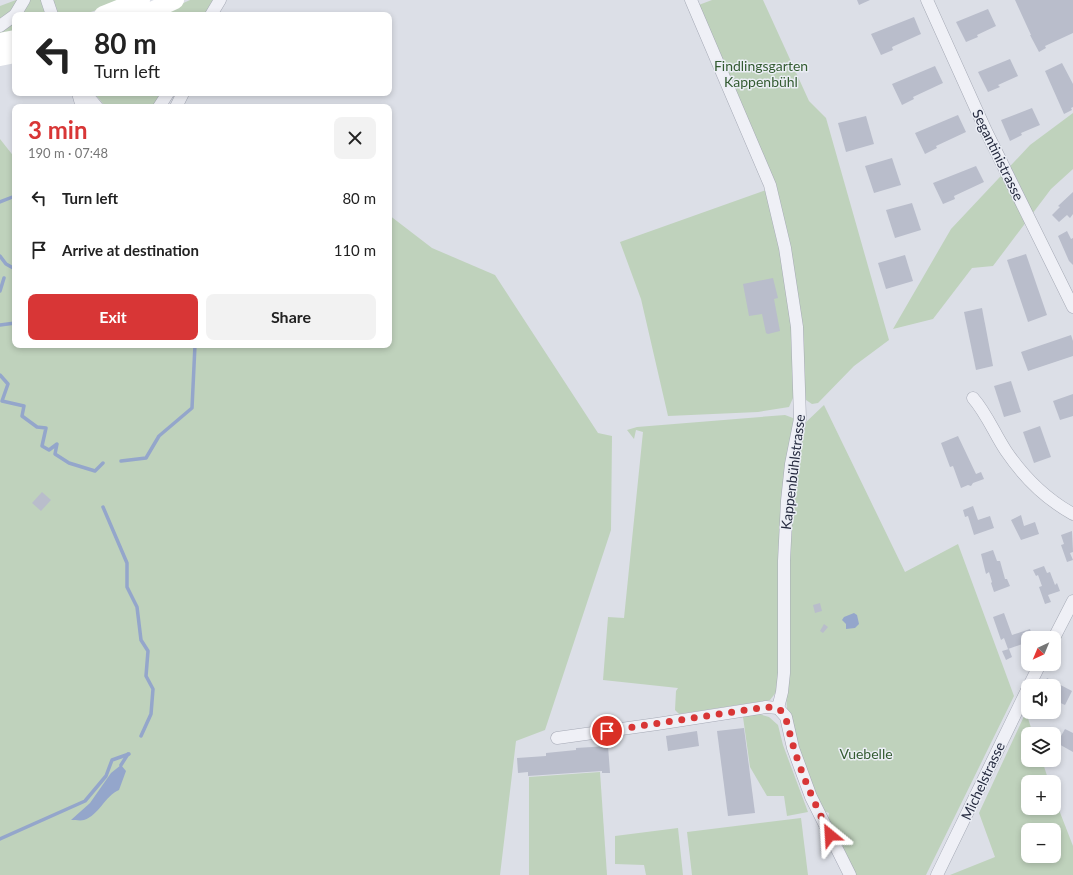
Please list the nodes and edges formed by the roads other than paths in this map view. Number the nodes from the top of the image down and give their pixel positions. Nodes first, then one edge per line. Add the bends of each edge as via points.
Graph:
1 (24, 0) edge
2 (47, 0) edge
3 (141, 0) edge
4 (175, 0) edge
5 (220, 0) edge
6 (691, 0) edge
7 (927, 0) edge
8 (17, 12) edge
9 (51, 12) edge
10 (111, 12) edge
11 (149, 12) edge
12 (213, 12) edge
13 (12, 17) edge
14 (0, 26) edge
15 (12, 44) edge
16 (7, 53) edge
17 (88, 96) edge
18 (94, 104) edge
19 (1073, 307) edge
20 (974, 398) dead end
21 (1073, 514) edge
22 (1073, 601) edge
23 (1058, 631) edge
24 (1021, 701) edge
25 (778, 708) junction
26 (557, 738) dead end
27 (850, 875) edge
28 (937, 875) edge

1 - 8 street
2 - 9 street
3 - 10 street
4 - 11 street
5 - 12 street
6 - 25 street, Kappenbühlstrasse via 770,185 785,248 797,327 800,419 787,501 784,673
7 - 19 street, Segantinistrasse via 1012,186
13 - 14 street
15 - 16 street
17 - 18 street
20 - 21 street via 985,412 1006,450 1025,475 1041,491
22 - 23 street
24 - 28 street, Michelstrasse
25 - 26 street via 766,707
25 - 27 street via 786,717 811,797

